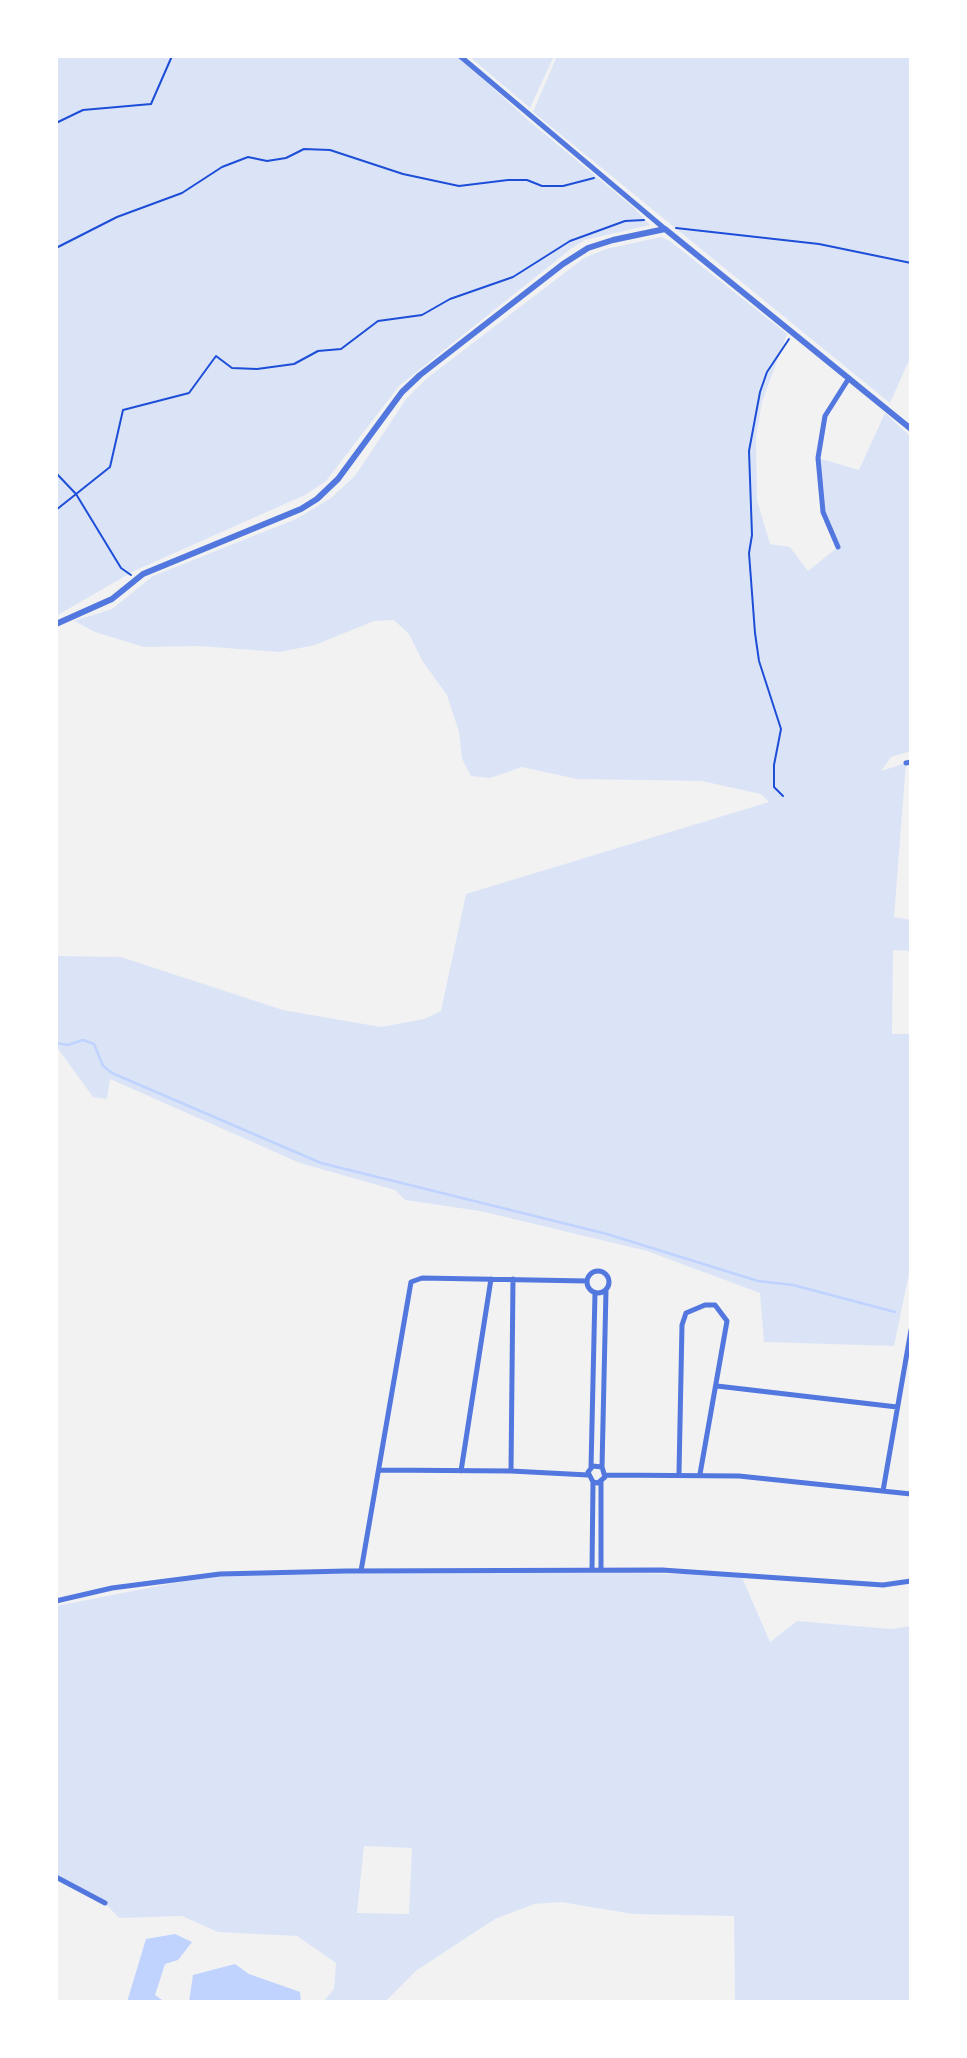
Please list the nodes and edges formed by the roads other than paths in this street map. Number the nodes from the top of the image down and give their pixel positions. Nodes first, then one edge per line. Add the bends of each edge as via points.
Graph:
1 (460, 56) edge
2 (665, 229) junction
3 (849, 378) junction
4 (911, 429) edge
5 (838, 547) dead end
6 (56, 624) edge
7 (491, 1279) junction
8 (513, 1279) junction
9 (587, 1280) junction
10 (606, 1290) junction
11 (594, 1293) junction
12 (911, 1330) edge
13 (717, 1387) junction
14 (897, 1407) junction
15 (602, 1467) junction
16 (591, 1468) junction
17 (379, 1470) junction
18 (461, 1471) junction
19 (511, 1471) junction
20 (679, 1473) junction
21 (701, 1474) junction
22 (588, 1475) junction
23 (606, 1475) junction
24 (593, 1482) junction
25 (601, 1482) junction
26 (883, 1491) junction
27 (911, 1494) edge
28 (592, 1570) junction
29 (601, 1570) junction
30 (361, 1571) junction
31 (911, 1581) edge
32 (56, 1601) edge
33 (56, 1877) edge
34 (105, 1903) dead end

1 - 2 street
2 - 3 street
2 - 6 street via 600,243 562,264 402,392 338,480 317,499 136,578 112,599
3 - 4 street
3 - 5 street via 825,416 818,458 823,512
7 - 8 street
7 - 17 street via 411,1282
7 - 18 street
8 - 9 street
8 - 19 street
9 - 10 street via 593,1272 603,1271 610,1280
9 - 11 street
10 - 11 street
10 - 15 street
11 - 16 street
12 - 14 street
13 - 14 street
13 - 20 street via 727,1321 715,1305 705,1305 686,1313 682,1325
13 - 21 street
14 - 26 street
15 - 16 street
15 - 23 street
16 - 22 street
17 - 18 street
17 - 30 street
18 - 19 street
19 - 22 street
20 - 21 street
20 - 23 street
21 - 26 street
22 - 24 street
23 - 25 street
24 - 25 street
24 - 28 street
25 - 29 street
26 - 27 street
28 - 29 street
28 - 30 street
29 - 31 street via 686,1571 883,1585
30 - 32 street via 220,1574 112,1588
33 - 34 street

